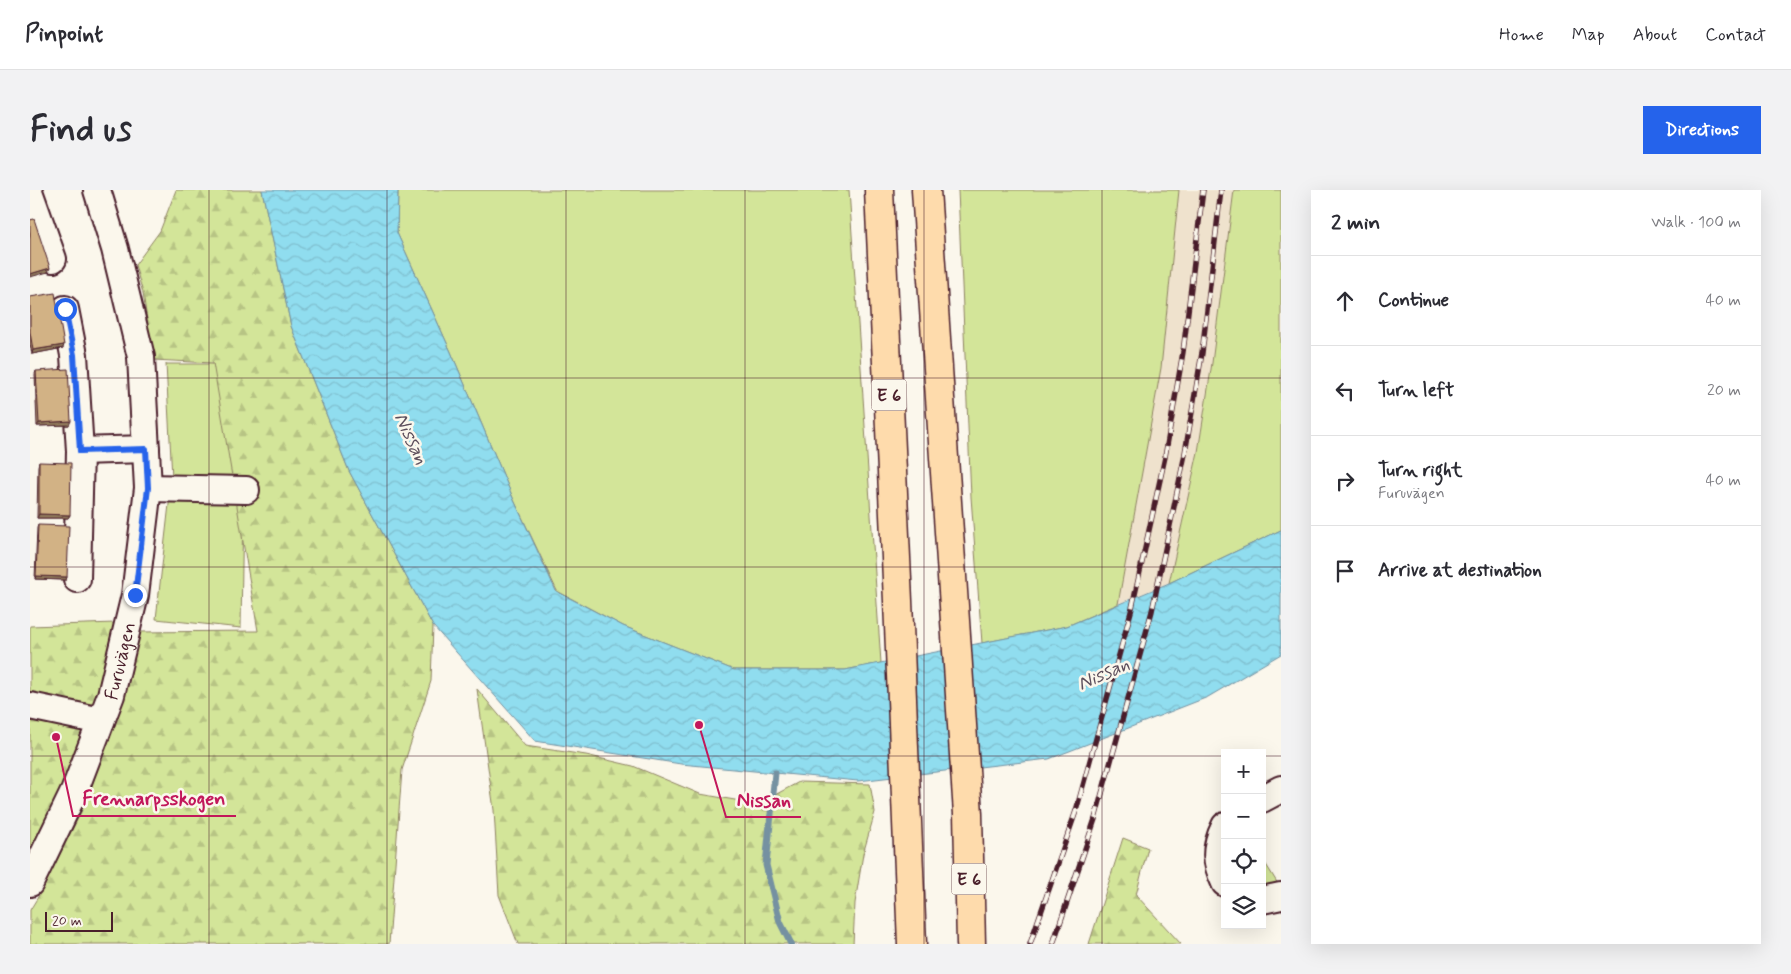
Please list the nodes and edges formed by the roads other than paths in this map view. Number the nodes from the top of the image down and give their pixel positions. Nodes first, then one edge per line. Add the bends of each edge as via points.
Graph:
1 (97, 190) edge
2 (879, 190) edge
3 (926, 190) edge
4 (30, 194) edge
5 (53, 260) dead end
6 (65, 309) dead end
7 (146, 449) junction
8 (80, 451) junction
9 (148, 488) junction
10 (246, 490) dead end
11 (77, 578) dead end
12 (30, 706) edge
13 (101, 721) junction
14 (1281, 789) edge
15 (1266, 796) edge
16 (1221, 838) edge
17 (1221, 874) edge
18 (30, 883) edge
19 (1281, 896) edge
20 (1266, 899) edge
21 (912, 944) edge
22 (971, 944) edge

1 - 7 street, Furuvägen via 141,357
2 - 21 highway, E 6
3 - 22 highway, E 6 via 968,814
4 - 5 street
6 - 8 street via 74,355
7 - 8 street
7 - 9 street, Furuvägen
8 - 11 street
9 - 10 street
9 - 13 street, Furuvägen via 135,595 111,695
12 - 13 street
13 - 18 street, Furuvägen via 74,792
14 - 15 street
16 - 17 street via 1217,866
19 - 20 street

